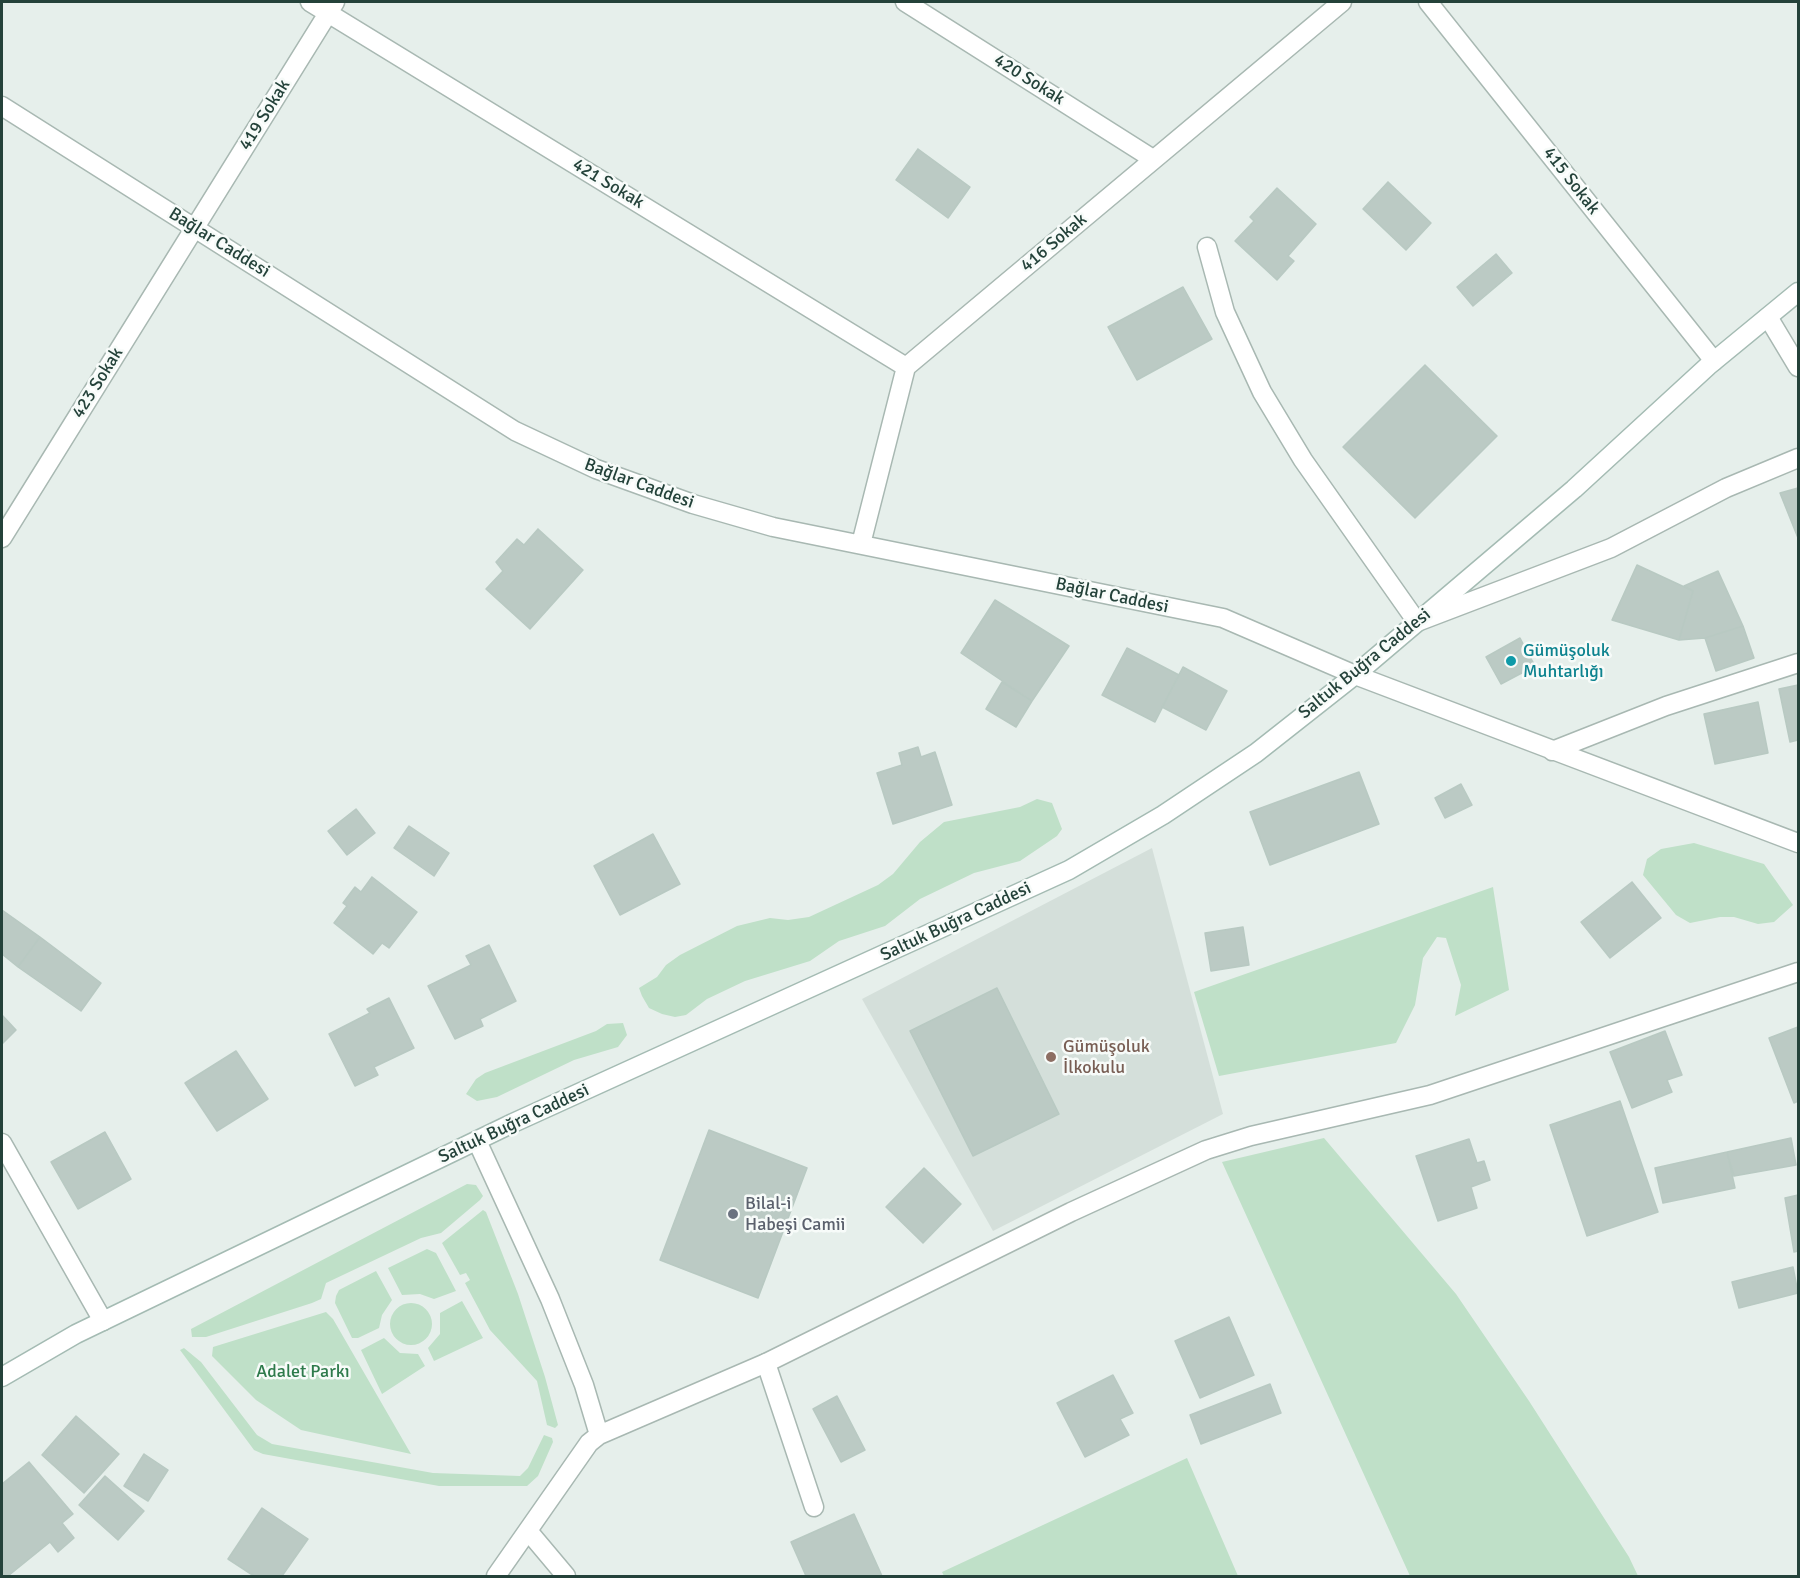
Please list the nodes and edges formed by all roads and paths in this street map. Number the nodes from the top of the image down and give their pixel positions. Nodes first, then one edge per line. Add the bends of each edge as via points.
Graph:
1 (310, 2) edge
2 (905, 2) edge
3 (1342, 2) edge
4 (1428, 2) edge
5 (331, 7) edge
6 (2, 106) edge
7 (1153, 159) junction
8 (195, 228) junction
9 (1207, 247) dead end
10 (1798, 292) edge
11 (1768, 317) junction
12 (1714, 361) junction
13 (906, 367) junction
14 (1798, 367) edge
15 (1798, 458) edge
16 (2, 538) edge
17 (861, 544) junction
18 (1417, 622) junction
19 (1798, 663) edge
20 (1354, 675) junction
21 (1552, 751) junction
22 (1798, 843) edge
23 (1798, 972) edge
24 (477, 1141) junction
25 (2, 1143) edge
26 (103, 1321) junction
27 (766, 1363) junction
28 (2, 1377) edge
29 (599, 1435) junction
30 (814, 1507) dead end
31 (529, 1532) junction
32 (496, 1576) edge
33 (566, 1576) edge

1 - 5 street, 421 Sokak
2 - 7 street, 420 Sokak
3 - 7 street, 416 Sokak
4 - 12 street, 415 Sokak
5 - 8 street, 419 Sokak
5 - 13 street, 421 Sokak
6 - 8 street, Bağlar Caddesi
7 - 13 street, 416 Sokak
8 - 16 street, 423 Sokak
8 - 17 street, Bağlar Caddesi via 544,446 693,504 773,527
9 - 18 street via 1225,312 1262,392 1303,460
10 - 11 street, Saltuk Buğra Caddesi
11 - 12 street, Saltuk Buğra Caddesi
11 - 14 street
12 - 18 street, Saltuk Buğra Caddesi via 1574,489
13 - 17 street
15 - 18 street via 1726,488 1611,548
17 - 20 street, Bağlar Caddesi via 1223,618
18 - 20 street, Saltuk Buğra Caddesi
19 - 21 street via 1666,706
20 - 21 street, Bağlar Caddesi
20 - 24 street, Saltuk Buğra Caddesi via 1256,753 1163,815 1069,870
21 - 22 street, Bağlar Caddesi
23 - 27 street via 1430,1095 1206,1150
24 - 26 street, Saltuk Buğra Caddesi
24 - 29 street via 550,1299
25 - 26 street
26 - 28 street, Saltuk Buğra Caddesi
27 - 29 street
27 - 30 street
29 - 31 street via 589,1443
31 - 32 street
31 - 33 street

